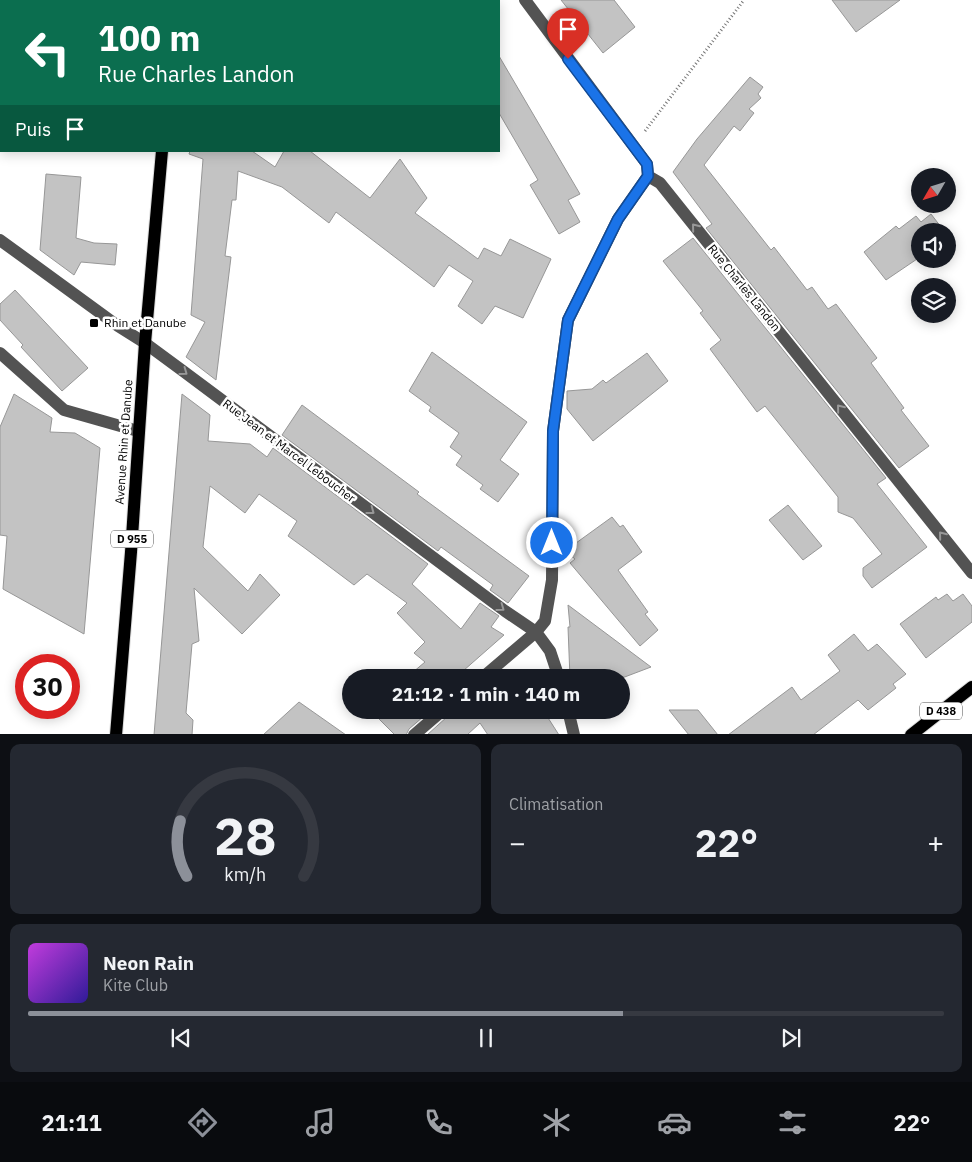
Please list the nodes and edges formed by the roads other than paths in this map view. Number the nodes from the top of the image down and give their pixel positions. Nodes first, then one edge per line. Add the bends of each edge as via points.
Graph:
1 (524, 0) edge
2 (162, 152) edge
3 (648, 176) junction
4 (0, 240) edge
5 (145, 344) junction
6 (0, 353) edge
7 (138, 431) junction
8 (972, 573) edge
9 (536, 632) junction
10 (493, 669) edge
11 (556, 669) edge
12 (972, 687) edge
13 (433, 719) edge
14 (570, 719) edge
15 (116, 734) edge
16 (414, 734) edge
17 (574, 734) edge
18 (911, 734) edge

1 - 3 street, Rue Charles Landon via 647,164
2 - 5 main road, Avenue Rhin et Danube / D 955
8 -> 3 street, Rue Charles Landon via 660,183
3 - 9 street via 618,219 568,320 553,431 552,580 545,621
4 - 5 street, Rue Jean et Marcel Leboucher
5 - 7 main road, Avenue Rhin et Danube / D 955
5 -> 9 street, Rue Jean et Marcel Leboucher
6 - 7 street via 64,410
7 - 15 main road, Avenue Rhin et Danube / D 955
9 - 10 street
9 - 11 street, Rue Jean et Marcel Leboucher via 550,651
12 - 18 main road, D 438
13 - 16 street
14 - 17 street

